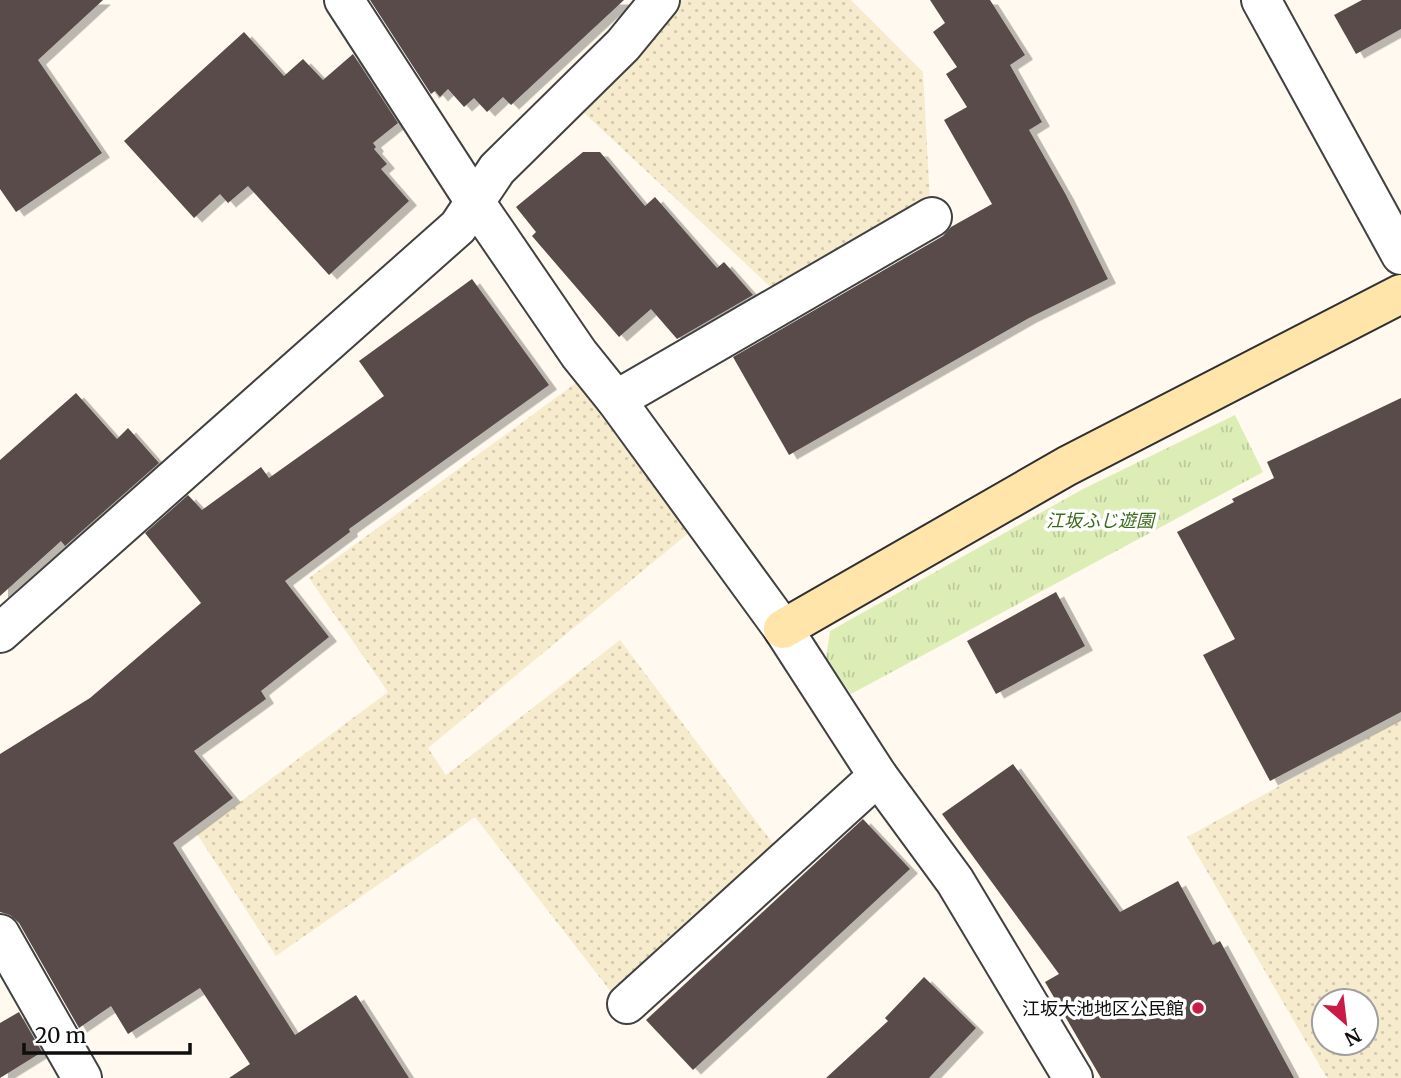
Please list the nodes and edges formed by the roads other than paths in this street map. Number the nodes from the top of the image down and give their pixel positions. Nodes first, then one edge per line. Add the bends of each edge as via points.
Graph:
1 (344, 0) edge
2 (660, 0) edge
3 (1261, 0) edge
4 (475, 202) junction
5 (932, 217) dead end
6 (1401, 256) edge
7 (1401, 294) edge
8 (616, 400) junction
9 (782, 629) junction
10 (0, 633) edge
11 (878, 776) junction
12 (0, 934) edge
13 (626, 1004) dead end
14 (82, 1078) edge
15 (1073, 1078) edge

1 - 4 street
2 - 4 street via 623,45 498,169
3 - 6 street
4 - 8 street
4 - 10 street via 458,227
5 - 8 street
7 - 9 street via 1067,466
8 - 9 street
9 - 11 street
11 - 13 street
11 - 15 street via 955,881
12 - 14 street

